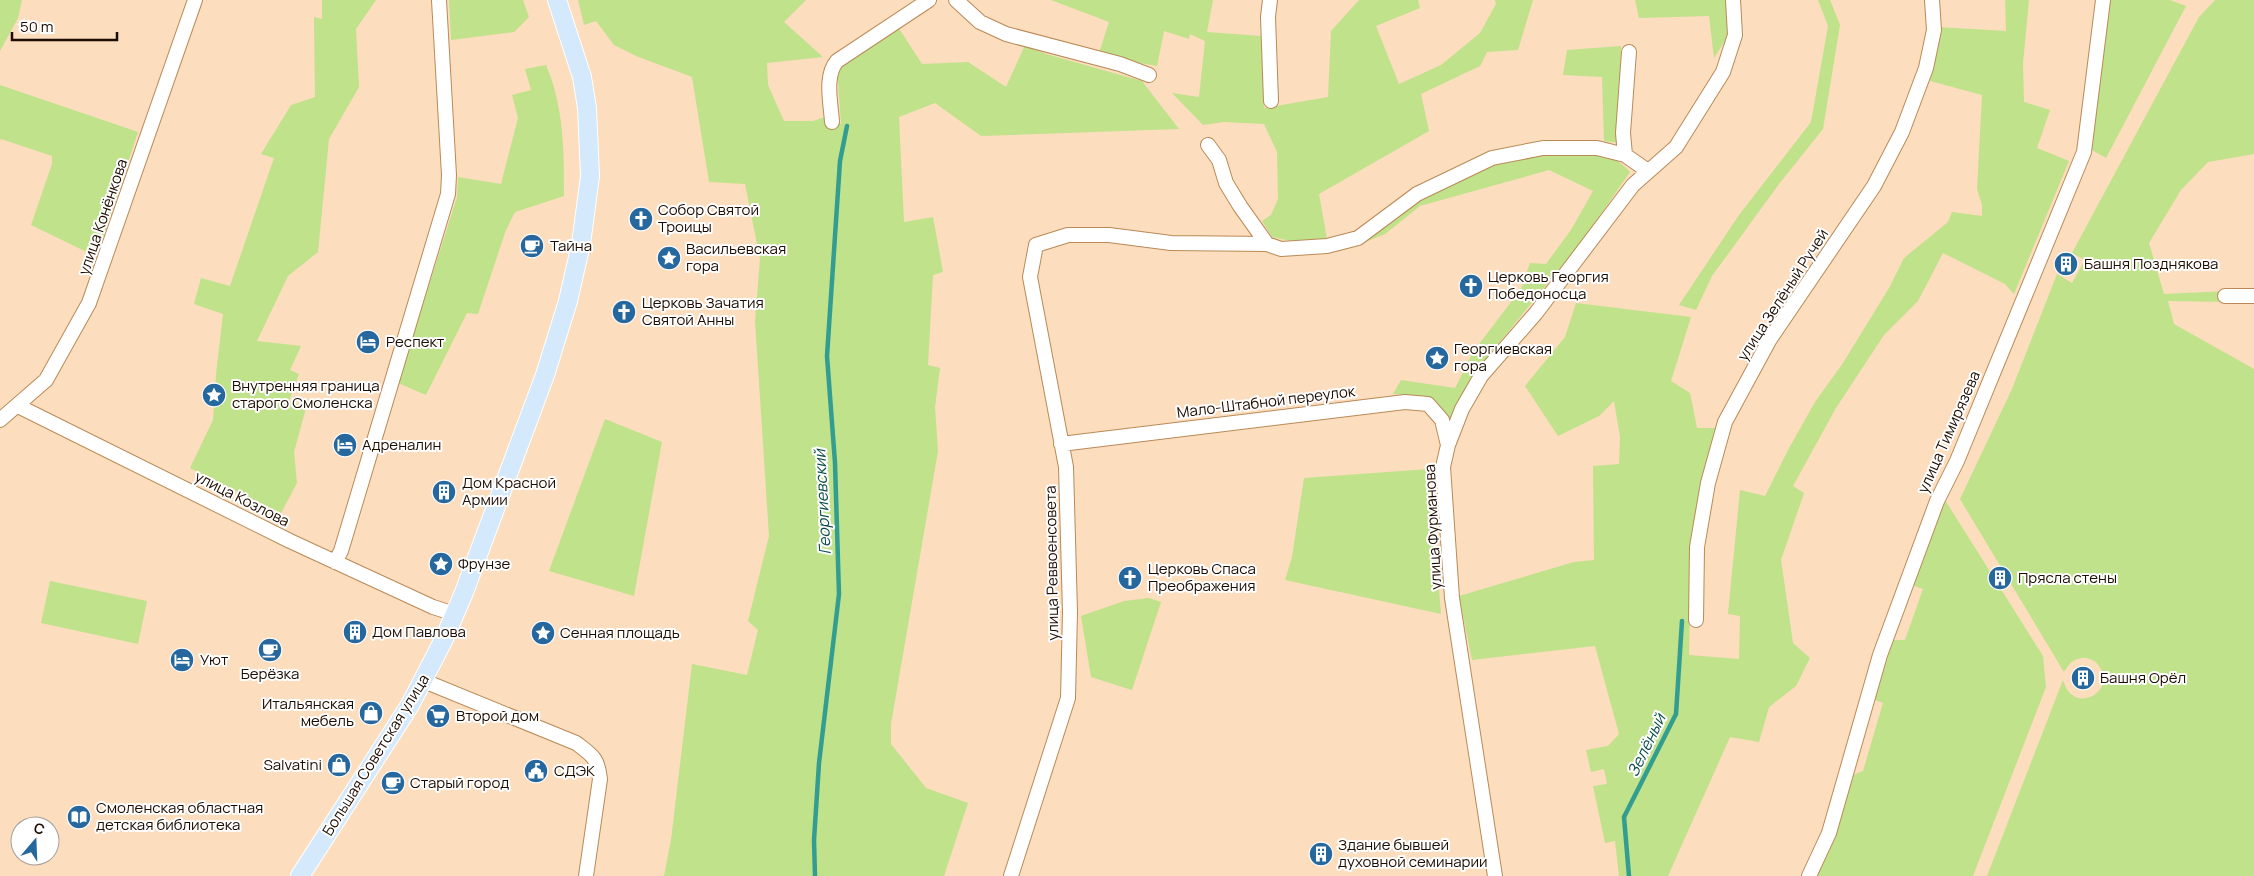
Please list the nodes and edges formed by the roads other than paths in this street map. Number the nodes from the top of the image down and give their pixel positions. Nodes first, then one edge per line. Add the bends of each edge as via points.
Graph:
1 (195, 0) edge
2 (440, 0) edge
3 (557, 0) edge
4 (929, 0) edge
5 (956, 0) edge
6 (1270, 0) edge
7 (1733, 0) edge
8 (1932, 0) edge
9 (2103, 0) edge
10 (1629, 52) dead end
11 (1149, 75) dead end
12 (1271, 101) dead end
13 (832, 122) dead end
14 (1208, 145) dead end
15 (1625, 155) junction
16 (1648, 171) junction
17 (1267, 244) junction
18 (2225, 296) dead end
19 (2254, 296) edge
20 (18, 406) junction
21 (0, 420) edge
22 (1061, 444) junction
23 (1448, 445) junction
24 (335, 562) junction
25 (454, 614) junction
26 (1696, 620) dead end
27 (424, 681) junction
28 (300, 876) edge
29 (586, 876) edge
30 (1011, 876) edge
31 (1495, 876) edge
32 (1809, 876) edge

1 - 20 street, улица Конёнкова via 95,289 46,380
2 - 24 street via 448,194
3 - 25 main road, Большая Советская улица via 582,77 587,108 590,176 584,228 568,301 545,375
4 - 13 street via 833,66 830,81
5 - 11 street via 980,22 1006,34 1120,64
6 - 12 street
7 - 16 street, улица Фурманова via 1735,36 1723,72 1676,147
8 - 26 street, улица Зелёный Ручей via 1934,30 1926,68 1902,132 1874,186 1770,339 1725,422 1708,482 1697,547
9 - 32 street, улица Тимирязева via 2084,152 1957,461 1937,501 1880,655 1829,833
10 - 15 street via 1623,133
14 - 17 street via 1219,160 1226,183
15 - 16 street
15 - 17 street via 1597,148 1543,148 1492,158 1417,194 1358,238 1327,246 1300,248 1281,249
16 - 23 street, улица Фурманова via 1633,185 1536,313 1481,376 1462,409
17 - 22 street, улица Реввоенсовета via 1171,243 1110,235 1068,235 1036,245 1030,277
18 - 19 street
20 - 21 street, улица Конёнкова
20 - 24 street, улица Козлова
22 - 23 street, Мало-Штабной переулок via 1405,402 1428,404 1442,420
22 - 30 street, улица Реввоенсовета via 1066,467 1070,593 1068,698
23 - 31 street, улица Фурманова via 1443,467 1452,598
24 - 25 street, улица Козлова
25 - 27 main road, Большая Советская улица
27 - 28 main road, Большая Советская улица
27 - 29 street via 576,743 595,757 600,779

